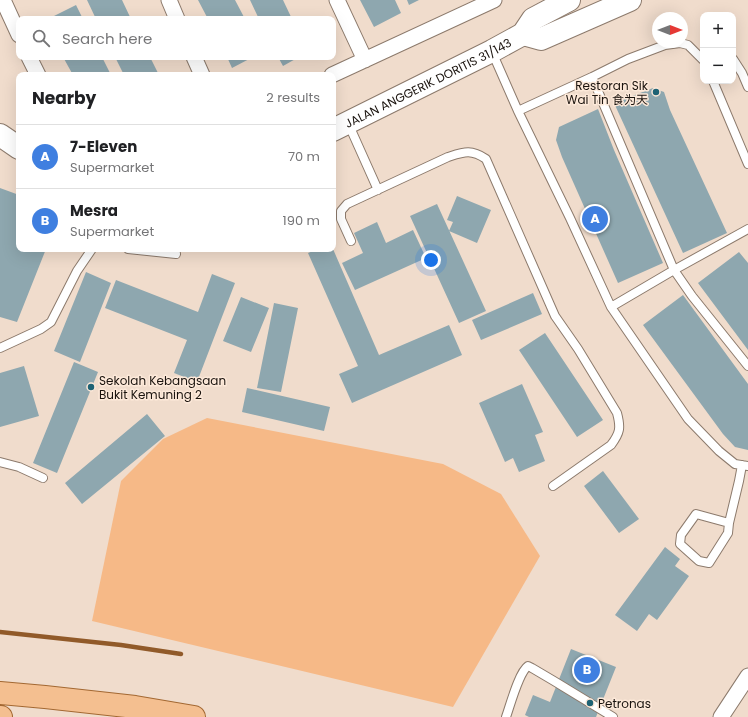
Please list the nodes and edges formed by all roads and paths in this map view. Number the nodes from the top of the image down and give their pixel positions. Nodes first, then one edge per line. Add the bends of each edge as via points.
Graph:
1 (169, 0) edge
2 (337, 0) edge
3 (494, 0) edge
4 (569, 0) edge
5 (630, 0) edge
6 (5, 1) edge
7 (177, 16) edge
8 (16, 28) edge
9 (523, 34) junction
10 (492, 51) junction
11 (700, 57) edge
12 (30, 60) edge
13 (195, 60) edge
14 (365, 60) junction
15 (736, 63) edge
16 (36, 72) edge
17 (201, 72) edge
18 (336, 73) edge
19 (592, 77) junction
20 (714, 84) edge
21 (748, 87) edge
22 (518, 111) junction
23 (340, 127) edge
24 (0, 135) edge
25 (16, 146) edge
26 (748, 164) edge
27 (378, 190) junction
28 (748, 229) edge
29 (350, 241) dead end
30 (90, 252) edge
31 (157, 252) edge
32 (176, 254) dead end
33 (674, 270) junction
34 (611, 307) junction
35 (0, 348) edge
36 (748, 366) edge
37 (0, 462) edge
38 (745, 466) edge
39 (43, 478) dead end
40 (553, 486) dead end
41 (729, 523) junction
42 (748, 676) edge
43 (0, 693) edge
44 (194, 717) edge
45 (506, 717) edge
46 (613, 717) edge
47 (721, 717) edge

1 - 7 street
2 - 14 street
3 - 14 street
4 - 9 street, JALAN ANGGERIK DORITIS 31/143 via 533,19
5 - 9 street, JALAN ANGGERIK DORITIS 31/143 via 540,40
6 - 8 street
9 - 10 street, JALAN ANGGERIK DORITIS 31/143
10 - 22 lane
10 - 23 street, JALAN ANGGERIK DORITIS 31/143
11 - 19 lane via 688,45 665,45 628,59
12 - 16 street
13 - 17 street
14 - 18 street
15 - 21 lane
19 - 22 lane
19 - 33 lane
20 - 26 lane
22 - 34 lane
23 - 27 lane
24 - 25 street
27 - 29 lane via 346,204 341,211 341,219
27 - 40 lane via 460,153 472,152 486,159 555,316 617,413 620,425 617,437 611,445
28 - 33 lane
30 - 35 lane via 77,271 51,322
31 - 32 lane
33 - 34 lane
33 - 36 lane
34 - 38 lane via 688,419 719,451 735,464
37 - 39 lane via 20,467
38 - 41 lane
41 - 41 lane via 728,533 709,563 699,561 680,544 681,535 696,514
42 - 47 street
43 - 44 main road via 135,707
45 - 46 lane via 524,669 528,666

